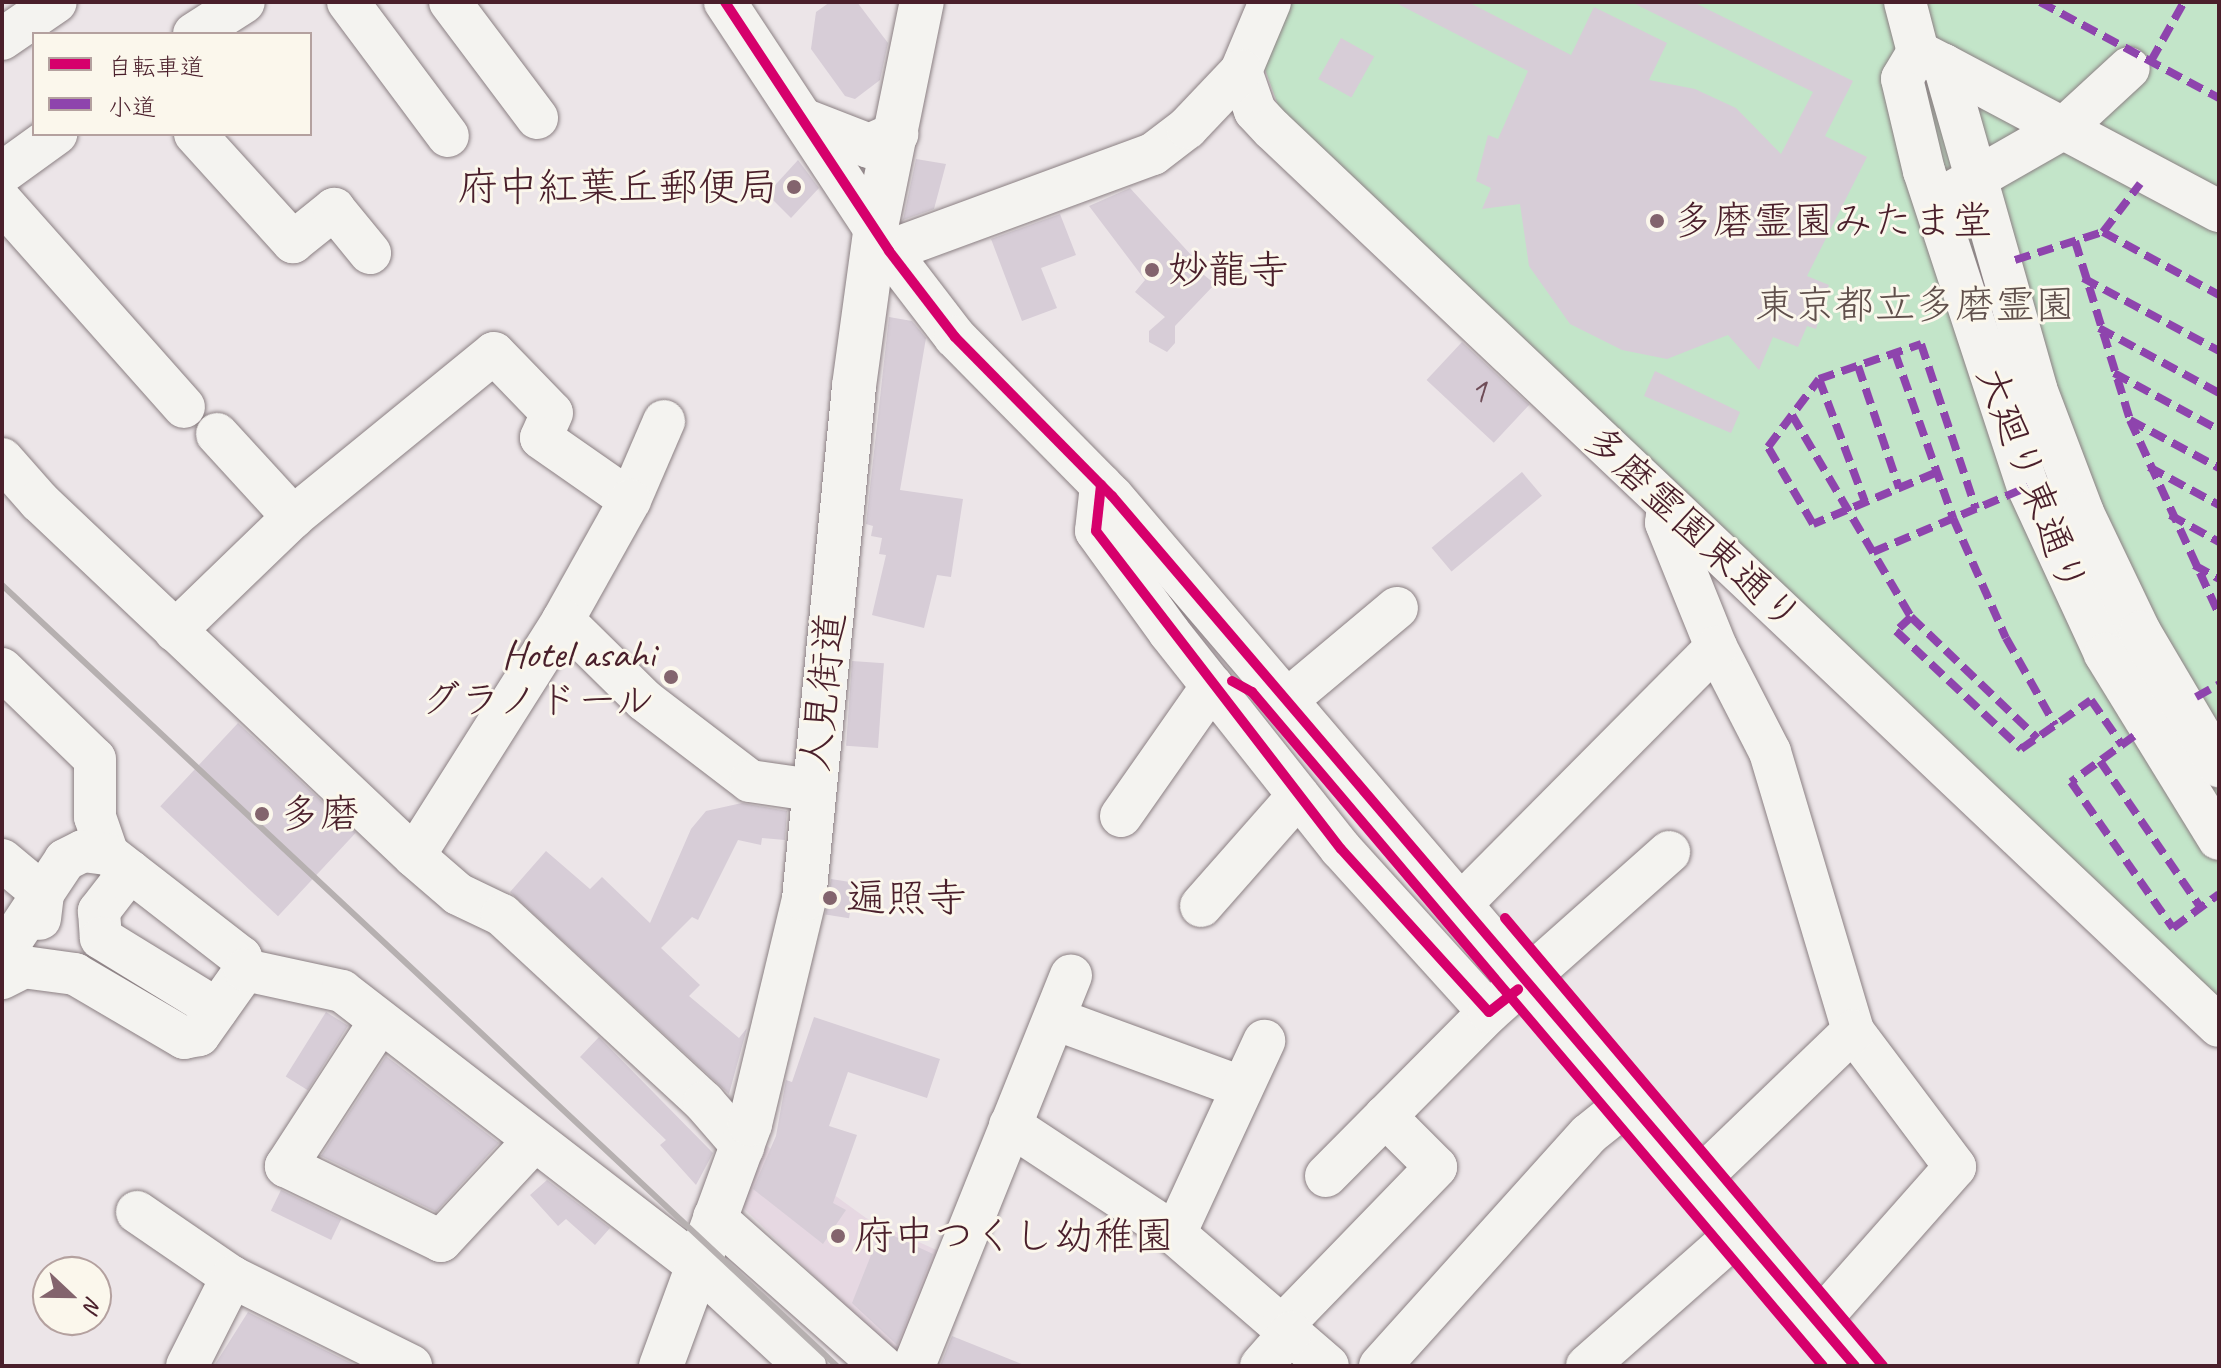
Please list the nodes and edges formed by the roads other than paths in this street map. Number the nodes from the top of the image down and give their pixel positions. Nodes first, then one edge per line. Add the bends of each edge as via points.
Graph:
1 (56, 2) edge
2 (244, 2) edge
3 (348, 2) edge
4 (450, 2) edge
5 (725, 2) edge
6 (922, 2) edge
7 (1270, 2) edge
8 (1905, 2) edge
9 (193, 21) edge
10 (2, 39) edge
11 (1931, 58) junction
12 (2129, 68) dead end
13 (1241, 71) junction
14 (537, 118) dead end
15 (805, 121) junction
16 (2064, 128) junction
17 (896, 134) junction
18 (53, 136) edge
19 (197, 136) edge
20 (448, 136) dead end
21 (2, 173) edge
22 (1976, 180) junction
23 (1937, 196) junction
24 (2, 202) edge
25 (2219, 211) edge
26 (882, 241) junction
27 (370, 253) dead end
28 (2001, 267) junction
29 (1961, 278) junction
30 (184, 407) dead end
31 (664, 421) dead end
32 (217, 434) dead end
33 (2, 459) edge
34 (1101, 485) junction
35 (630, 500) junction
36 (1668, 505) junction
37 (293, 517) junction
38 (1397, 608) dead end
39 (563, 620) junction
40 (175, 631) junction
41 (1716, 647) junction
42 (2, 669) edge
43 (1212, 686) junction
44 (1288, 699) junction
45 (2183, 707) junction
46 (2148, 728) junction
47 (2219, 766) edge
48 (812, 790) junction
49 (95, 794) junction
50 (1298, 796) junction
51 (1121, 816) dead end
52 (2219, 839) edge
53 (1669, 852) dead end
54 (414, 856) junction
55 (2, 860) edge
56 (119, 863) junction
57 (54, 877) junction
58 (1461, 904) junction
59 (1201, 906) dead end
60 (2, 955) edge
61 (245, 970) junction
62 (75, 974) junction
63 (1071, 975) dead end
64 (2, 978) edge
65 (1527, 981) junction
66 (217, 1009) junction
67 (1489, 1012) junction
68 (1055, 1019) junction
69 (379, 1023) junction
70 (2219, 1026) edge
71 (1853, 1031) junction
72 (1264, 1041) dead end
73 (1241, 1087) junction
74 (1630, 1101) junction
75 (1385, 1116) junction
76 (1010, 1125) junction
77 (534, 1141) junction
78 (743, 1147) junction
79 (1326, 1176) dead end
80 (1698, 1180) junction
81 (137, 1212) dead end
82 (714, 1217) junction
83 (1741, 1230) junction
84 (1175, 1234) junction
85 (695, 1264) junction
86 (232, 1277) junction
87 (1818, 1322) junction
88 (1287, 1328) junction
89 (187, 1366) edge
90 (411, 1366) edge
91 (661, 1366) edge
92 (805, 1366) edge
93 (882, 1366) edge
94 (914, 1366) edge
95 (1261, 1366) edge
96 (1328, 1366) edge
97 (1380, 1366) edge
98 (1587, 1366) edge
99 (1855, 1366) edge

1 - 10 street
2 - 9 street
3 - 20 street
4 - 14 street
5 - 15 street
6 - 17 main road, 人見街道
7 - 13 street
8 - 11 street, 大廻り東通り
11 - 16 street
11 - 22 street, 大廻り東通り
11 - 23 street, 大廻り東通り via 1902,79 1924,171
12 - 16 street
13 - 26 street via 1153,154
13 - 36 street, 多磨霊園東通り via 1255,111 1272,129
15 - 17 main road via 869,146
15 - 26 street
16 - 22 street
16 - 25 street
17 - 26 main road, 人見街道
18 - 21 street
19 - 27 street via 293,242 334,209
22 - 23 street
22 - 28 street, 大廻り東通り
23 - 29 street, 大廻り東通り
24 - 30 street
26 - 34 street via 955,337
26 - 48 main road, 人見街道
28 - 29 street
28 - 45 street, 大廻り東通り via 2036,389 2083,513
29 - 46 street, 大廻り東通り via 2028,487 2082,609
31 - 35 street
32 - 37 street
33 - 40 street
34 - 43 street via 1096,531
34 - 44 street
35 - 37 street via 541,438 552,413 494,353
35 - 39 street
36 - 41 street via 1666,523
36 - 70 street, 多磨霊園東通り
37 - 40 street
38 - 44 street
39 - 48 street via 644,700 750,781
39 - 54 street
40 - 54 street
41 - 58 street
41 - 71 street via 1770,752
42 - 49 street via 95,759
43 - 50 street
43 - 51 street
44 - 58 street
45 - 46 street
45 - 47 street, 大廻り東通り
46 - 52 street, 大廻り東通り
48 - 78 main road, 人見街道 via 804,899
49 - 56 street via 99,841
49 - 57 street
50 - 59 street
50 - 67 street
53 - 65 street
54 - 78 street via 458,894 502,915 704,1102
55 - 57 street
56 - 57 street via 83,851
56 - 61 street via 241,957
56 - 66 street via 99,911 101,938
57 - 60 street
57 - 62 street via 41,931
58 - 65 street
61 - 66 street
61 - 69 street via 342,991
62 - 64 street via 24,967
62 - 66 street via 184,1038 199,1035
63 - 68 street
65 - 67 street
65 - 74 street
67 - 75 street
68 - 73 street
68 - 76 street
69 - 77 street
69 - 77 street via 286,1166 441,1241
71 - 80 street
71 - 87 street via 1955,1167
72 - 73 street
73 - 84 street
74 - 80 street
74 - 97 street via 1589,1134
75 - 79 street
75 - 88 street via 1436,1167
76 - 84 street
76 - 94 street
77 - 85 street
78 - 82 main road, 人見街道
80 - 83 street
81 - 86 street
82 - 85 main road, 人見街道
82 - 93 street
83 - 87 street
83 - 98 street
84 - 88 street
85 - 91 main road, 人見街道
85 - 92 street
86 - 89 street
86 - 90 street
87 - 99 street
88 - 95 street
88 - 96 street

